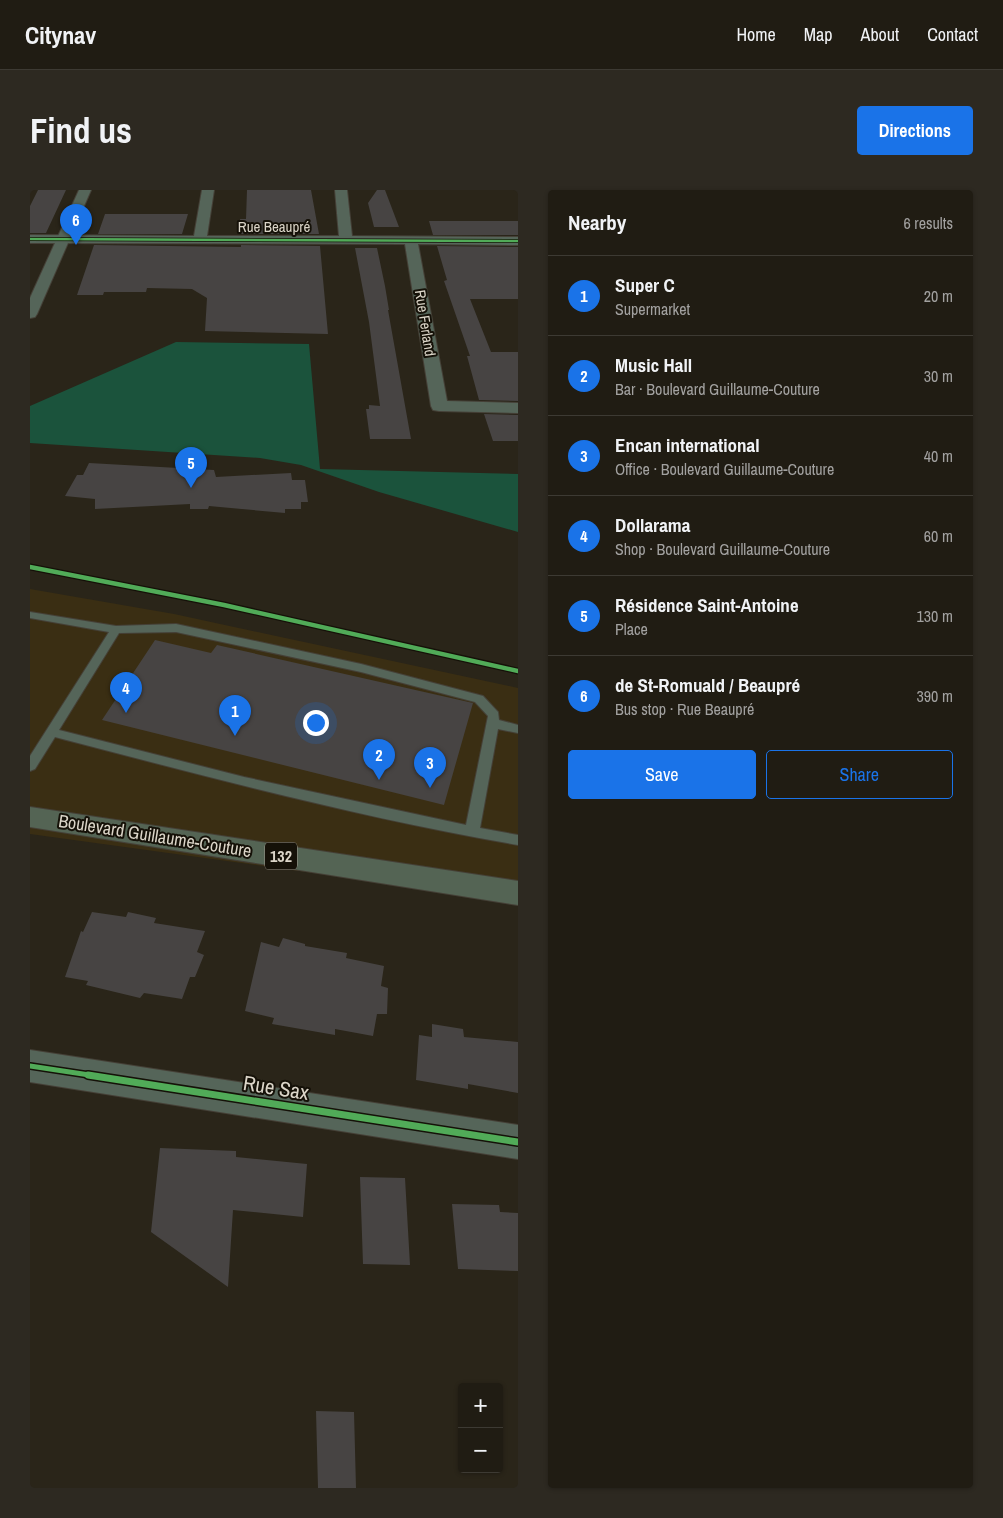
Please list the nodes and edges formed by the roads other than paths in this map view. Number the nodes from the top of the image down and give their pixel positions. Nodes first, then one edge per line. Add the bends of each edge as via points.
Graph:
1 (85, 190) edge
2 (208, 190) edge
3 (341, 190) edge
4 (30, 239) edge
5 (64, 239) junction
6 (200, 239) junction
7 (346, 240) junction
8 (411, 241) junction
9 (518, 241) edge
10 (30, 313) edge
11 (518, 408) edge
12 (30, 615) edge
13 (116, 630) junction
14 (492, 723) junction
15 (518, 729) edge
16 (52, 732) junction
17 (30, 766) edge
18 (30, 817) edge
19 (472, 832) junction
20 (518, 840) edge
21 (518, 893) edge
22 (30, 1066) edge
23 (518, 1142) edge

1 - 5 street
2 - 6 street
3 - 7 street
4 - 5 street, Rue Beaupré
5 - 6 street, Rue Beaupré
5 - 10 street
6 - 7 street, Rue Beaupré
7 - 8 street, Rue Beaupré
8 - 9 street, Rue Beaupré
8 - 11 street, Rue Ferland via 439,406
12 - 13 lane
13 - 14 lane via 176,628 360,668 479,699 494,715
13 - 16 lane
14 - 15 lane
14 - 19 lane
16 - 17 lane
16 - 19 lane via 244,782
18 - 21 main road, Boulevard Guillaume-Couture / 132
19 - 20 lane
22 - 23 street, Rue Sax

